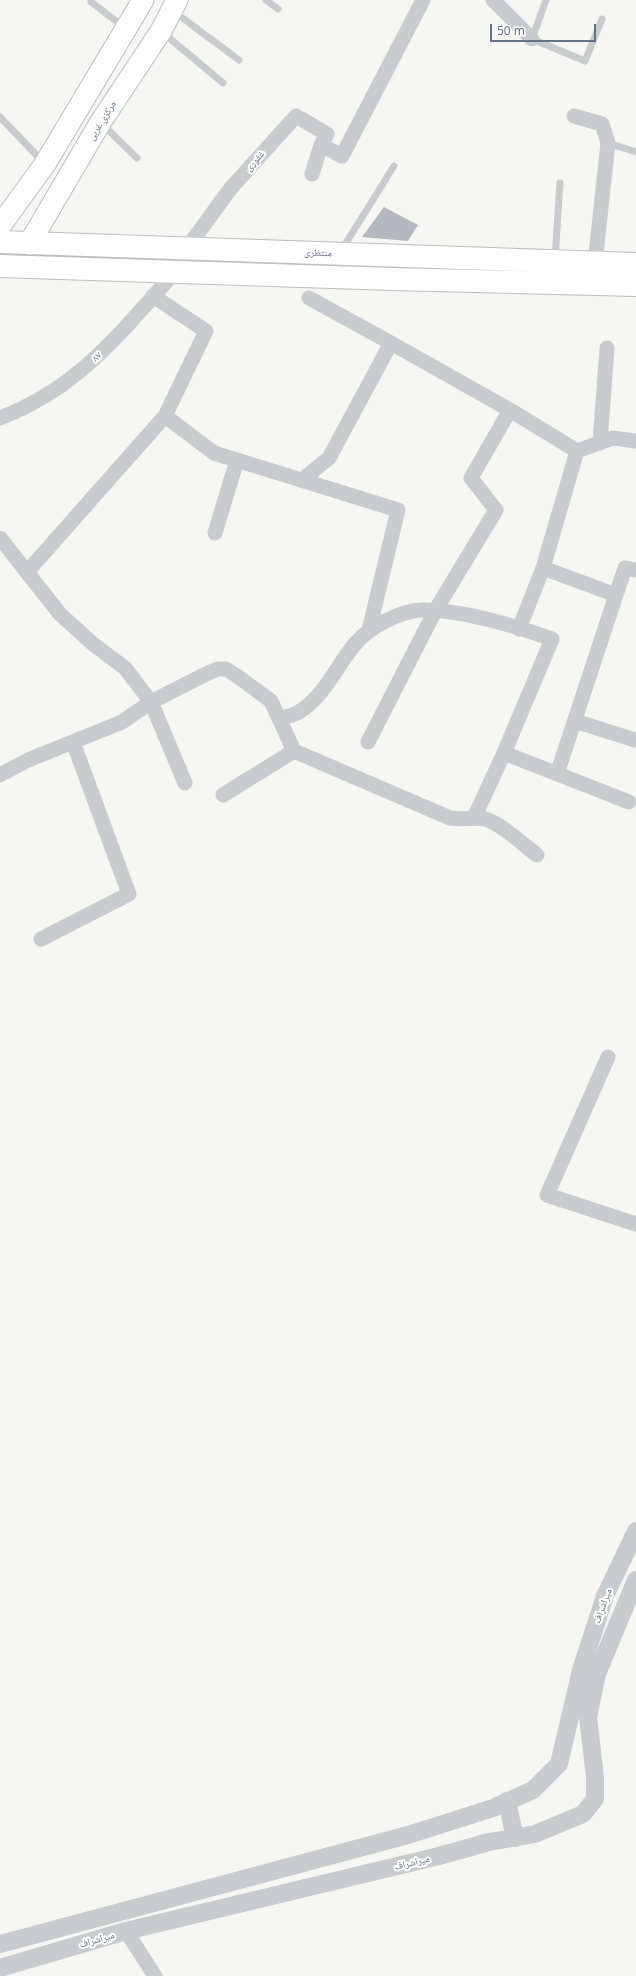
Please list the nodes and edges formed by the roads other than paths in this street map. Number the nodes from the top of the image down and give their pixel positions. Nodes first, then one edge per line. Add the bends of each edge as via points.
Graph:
1 (143, 0) edge
2 (266, 0) edge
3 (423, 0) edge
4 (493, 0) edge
5 (546, 0) edge
6 (91, 2) dead end
7 (174, 5) edge
8 (278, 10) dead end
9 (602, 19) dead end
10 (126, 28) junction
11 (161, 31) junction
12 (532, 38) junction
13 (239, 60) dead end
14 (223, 83) dead end
15 (574, 116) dead end
16 (0, 117) edge
17 (100, 123) junction
18 (608, 143) junction
19 (321, 145) junction
20 (636, 152) edge
21 (137, 158) dead end
22 (46, 164) junction
23 (394, 166) dead end
24 (312, 174) dead end
25 (560, 183) dead end
26 (0, 226) edge
27 (0, 242) edge
28 (29, 244) junction
29 (187, 248) junction
30 (339, 253) junction
31 (555, 261) junction
32 (595, 263) junction
33 (636, 264) edge
34 (0, 266) edge
35 (175, 272) junction
36 (636, 285) edge
37 (153, 296) junction
38 (309, 298) dead end
39 (391, 344) junction
40 (607, 348) dead end
41 (510, 410) junction
42 (165, 416) junction
43 (0, 418) edge
44 (636, 441) edge
45 (600, 443) junction
46 (577, 451) junction
47 (237, 460) junction
48 (302, 480) junction
49 (215, 533) dead end
50 (0, 538) edge
51 (544, 568) junction
52 (636, 570) edge
53 (27, 572) junction
54 (616, 595) junction
55 (435, 611) junction
56 (519, 629) junction
57 (369, 630) junction
58 (151, 702) junction
59 (280, 719) junction
60 (575, 721) junction
61 (635, 740) dead end
62 (73, 742) junction
63 (368, 742) dead end
64 (294, 751) junction
65 (504, 753) junction
66 (557, 774) junction
67 (0, 775) edge
68 (185, 783) dead end
69 (223, 795) dead end
70 (629, 802) dead end
71 (474, 818) junction
72 (537, 855) dead end
73 (41, 939) dead end
74 (608, 1057) dead end
75 (636, 1224) edge
76 (636, 1531) edge
77 (636, 1580) edge
78 (507, 1802) junction
79 (515, 1838) junction
80 (126, 1932) junction
81 (0, 1944) edge
82 (0, 1968) edge
83 (155, 1976) edge

1 - 10 main road
2 - 8 lane
3 - 19 street via 342,156
4 - 12 street
5 - 12 lane
6 - 10 lane
7 - 11 main road, مرکزی غربی
7 - 13 lane
9 - 12 lane via 585,61
10 - 22 main road
11 - 14 lane
11 - 17 main road, مرکزی غربی
15 - 18 street via 602,124
16 - 22 lane
17 - 21 lane
17 - 28 main road, مرکزی غربی
18 - 20 lane
18 - 32 street
19 - 24 street, غفوری
19 - 29 street, غفوری via 327,134 296,116 231,188
22 - 26 main road
23 - 30 lane
25 - 31 lane
27 - 28 main road, منتظری
28 - 29 main road, منتظری
29 - 30 main road, منتظری
30 - 31 main road, منتظری
31 - 32 main road, منتظری
32 - 33 main road, منتظری
34 - 35 main road
35 - 36 main road
35 - 37 street, ۸۷
37 - 42 street via 206,331
37 - 43 street, ۸۷ via 81,372 51,393
38 - 39 street
39 - 41 street
39 - 48 street via 328,458
40 - 45 street
41 - 46 street
41 - 55 street via 471,478 496,510
42 - 47 street via 214,453
42 - 53 street
44 - 45 street via 613,438
45 - 46 street
46 - 51 street
47 - 48 street
47 - 49 street
48 - 57 street via 398,510
50 - 53 street
51 - 54 street
51 - 56 street
52 - 54 street via 625,568
53 - 58 street via 60,614 125,668
54 - 60 street
55 - 56 street via 452,612
55 - 57 street via 420,610 388,619
55 - 63 street
56 - 65 street via 552,639
57 - 59 street via 355,643 311,702 299,712
58 - 59 street via 208,672 226,669 271,701
58 - 62 street via 122,722
58 - 68 street
59 - 64 street
60 - 61 street
60 - 66 street
62 - 67 street via 28,760
62 - 73 street via 129,894
64 - 69 street
64 - 71 street via 450,818
65 - 66 street
65 - 71 street
66 - 70 street
71 - 72 street via 494,823
74 - 75 street via 547,1195
76 - 78 street, میراشراف via 605,1596 581,1670 559,1764 533,1790
77 - 79 street, میراشراف via 597,1674 588,1718 595,1799 583,1814 535,1834
78 - 79 street
78 - 81 street via 408,1835
79 - 80 street, میراشراف via 489,1842
80 - 82 street, میراشراف
80 - 83 street

